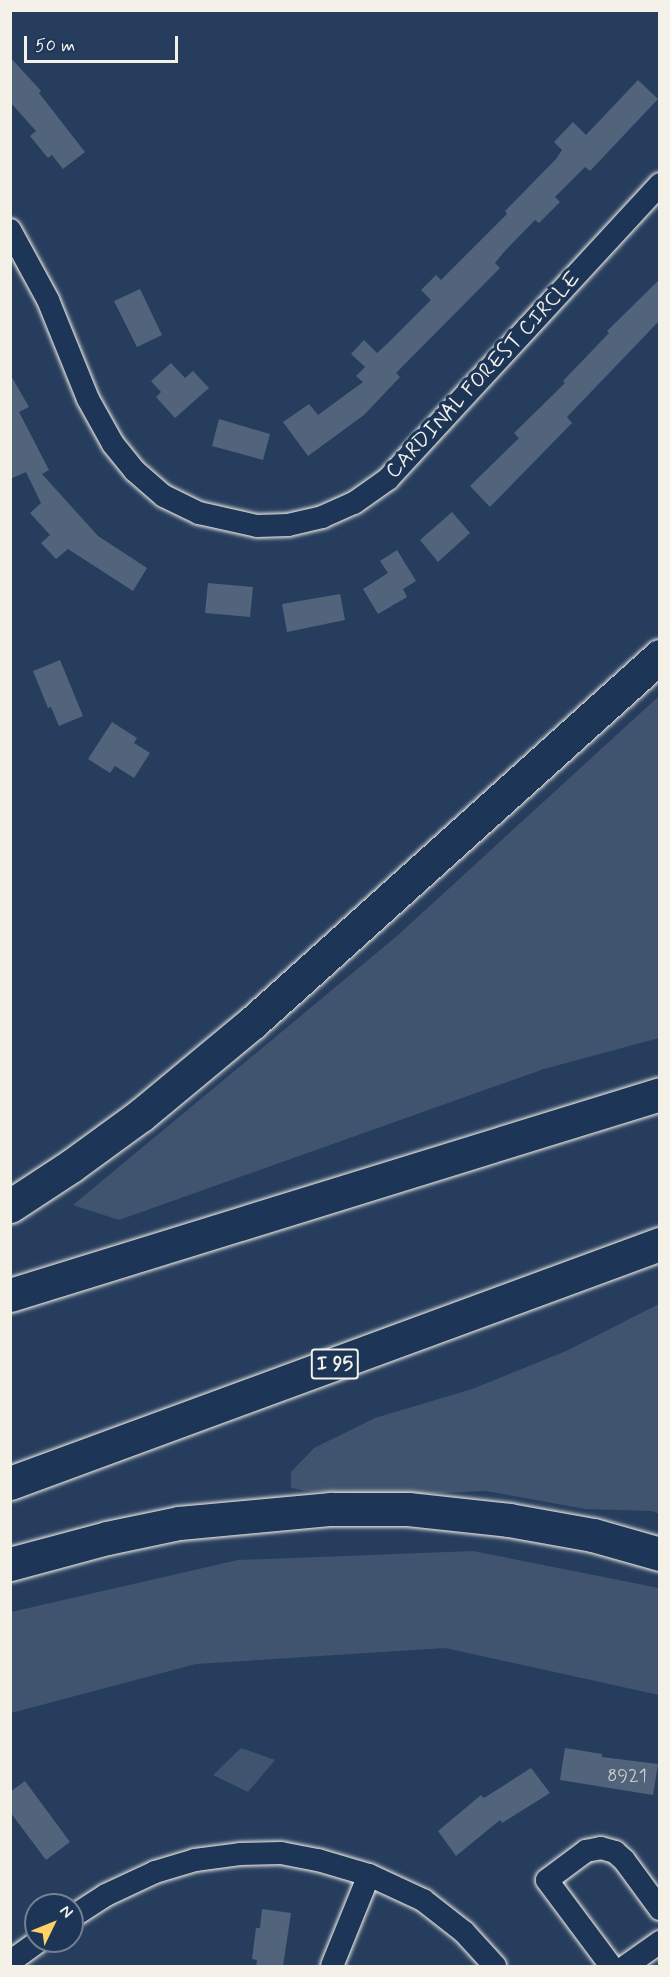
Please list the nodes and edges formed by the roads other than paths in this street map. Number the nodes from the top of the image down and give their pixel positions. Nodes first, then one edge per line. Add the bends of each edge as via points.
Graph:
1 (660, 184) edge
2 (10, 230) edge
3 (660, 656) edge
4 (660, 1094) edge
5 (10, 1206) edge
6 (660, 1244) edge
7 (10, 1296) edge
8 (10, 1483) edge
9 (660, 1554) edge
10 (10, 1564) edge
11 (369, 1875) junction
12 (84, 1909) edge
13 (660, 1909) edge
14 (660, 1942) edge
15 (24, 1952) edge
16 (10, 1962) edge
17 (332, 1966) edge
18 (495, 1966) edge
19 (611, 1966) edge
20 (626, 1966) edge

1 - 2 street, CARDINAL FOREST CIRCLE via 388,479 322,517 288,525 231,523 199,513 164,496 135,471 113,444 88,399 48,300
3 - 5 highway via 252,1023 141,1114
4 - 7 highway
6 - 8 highway, I 95
9 - 10 highway via 593,1535 509,1520 408,1509 331,1509 179,1523
11 - 12 street via 281,1853 240,1854 195,1860 155,1872
11 - 17 street
11 - 18 street via 423,1900 444,1915
13 - 19 street via 624,1860 601,1848 586,1851 547,1880
14 - 20 street
15 - 16 street

